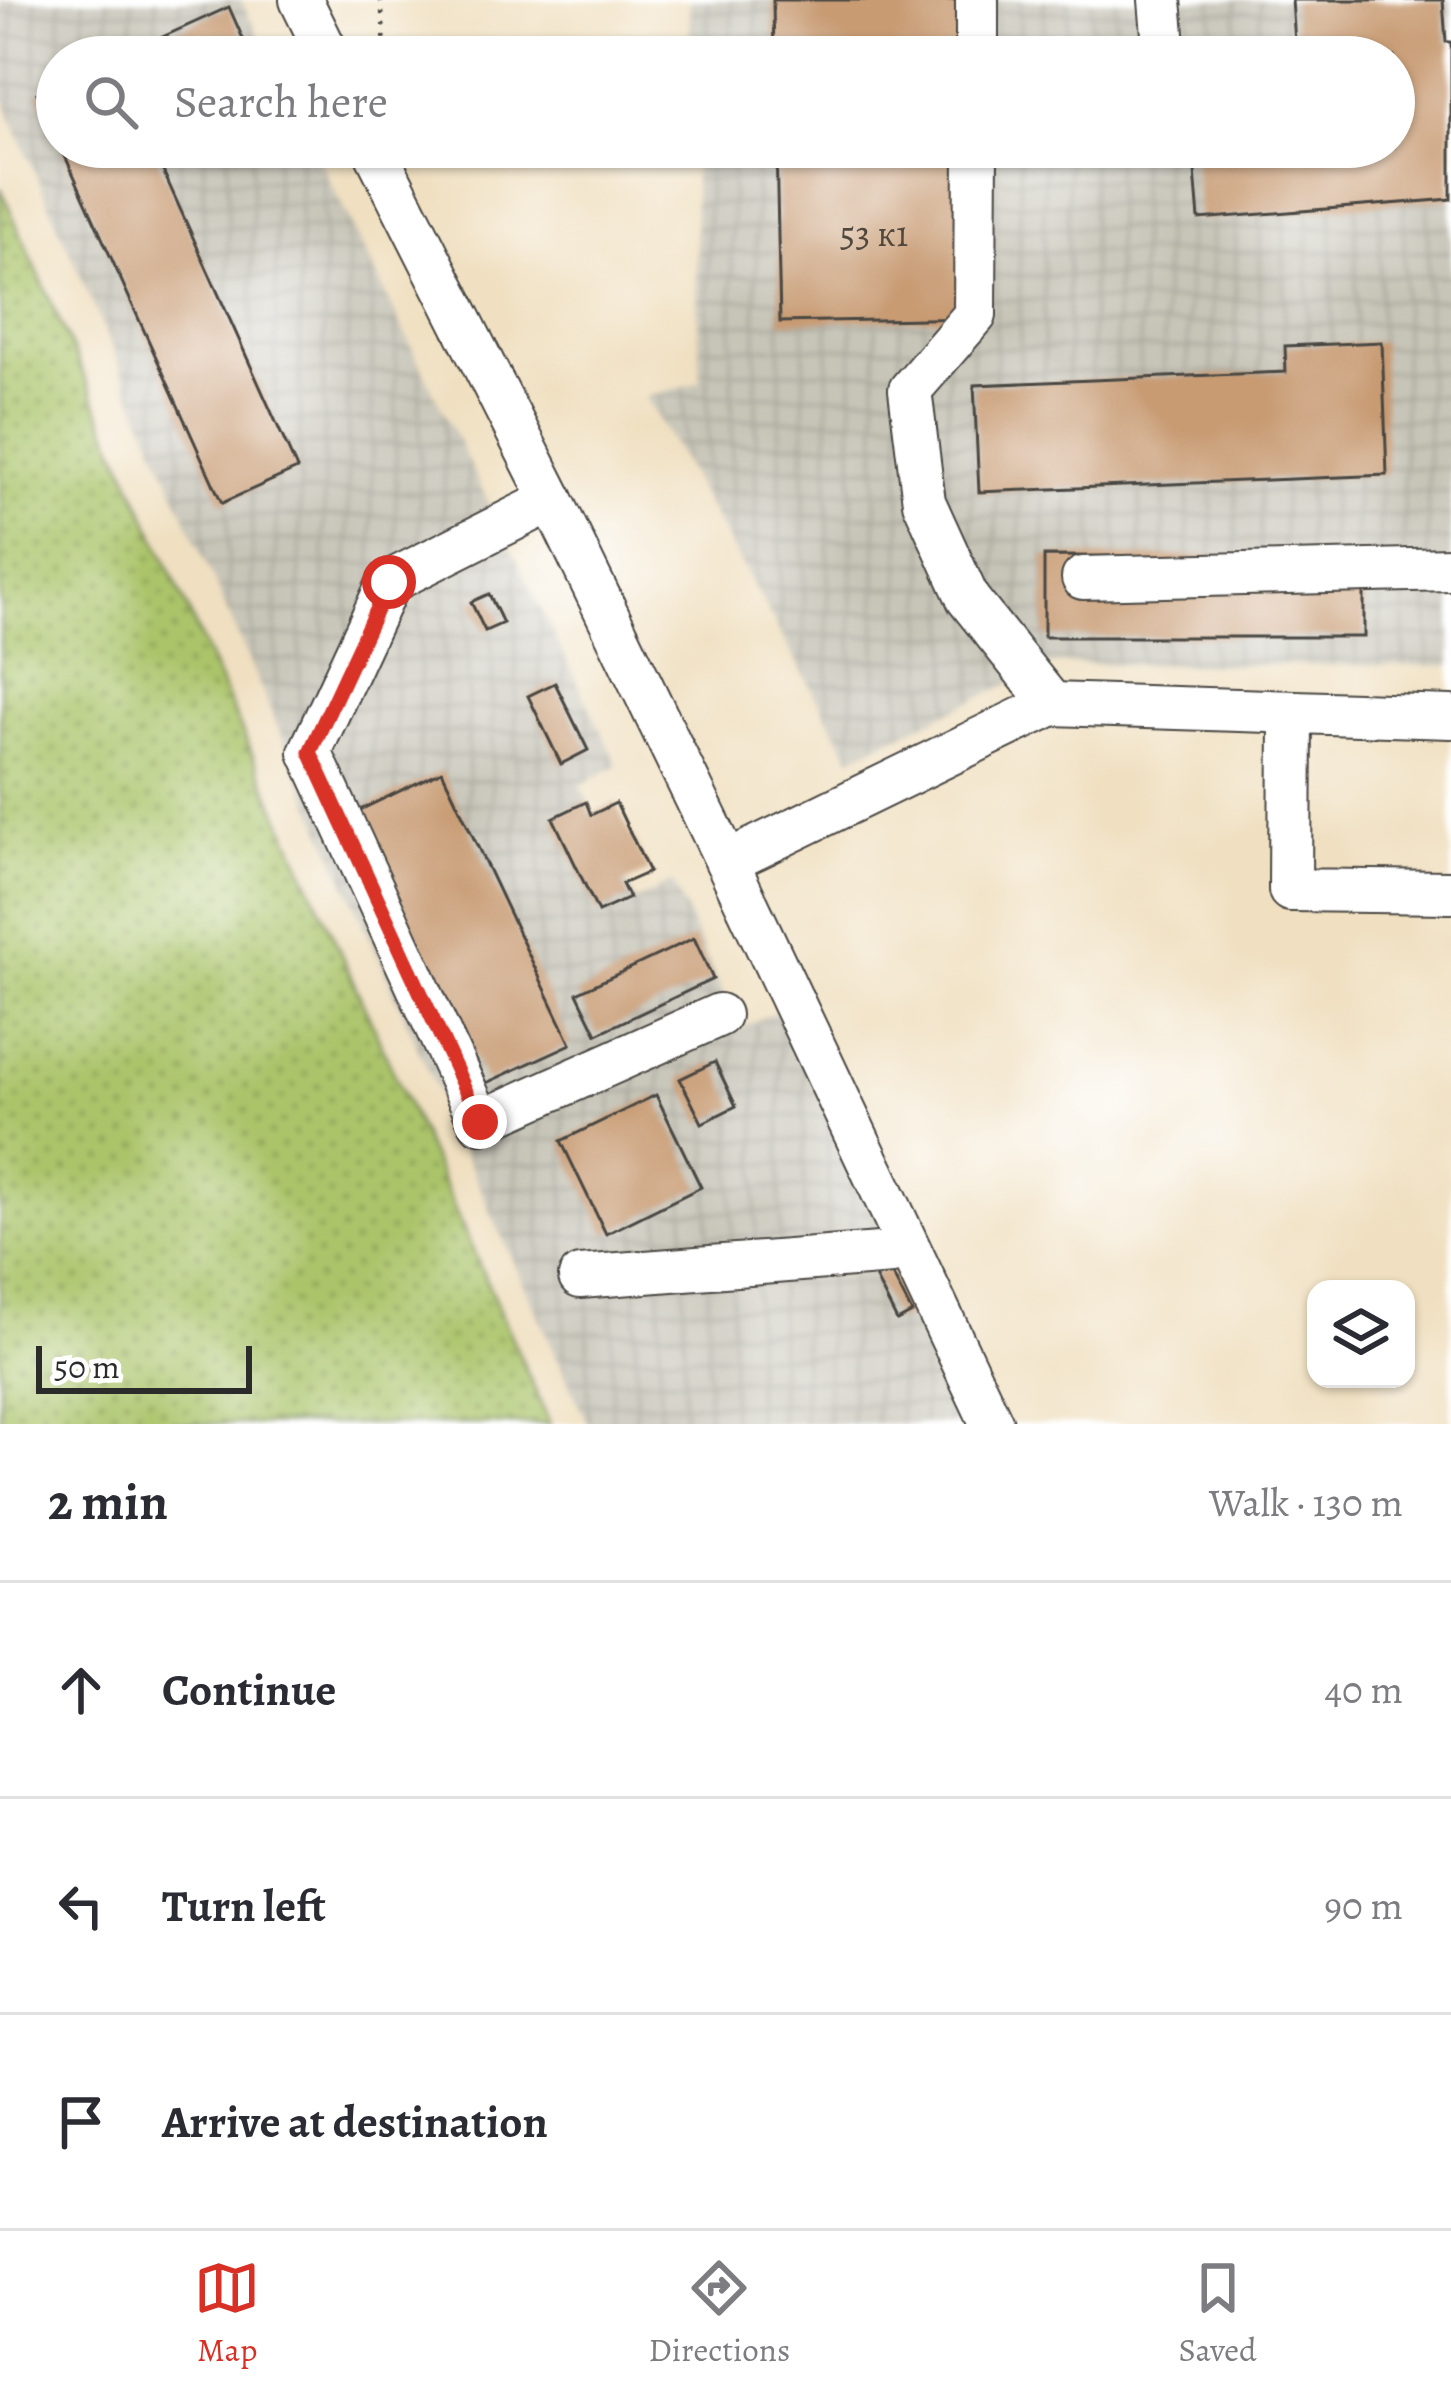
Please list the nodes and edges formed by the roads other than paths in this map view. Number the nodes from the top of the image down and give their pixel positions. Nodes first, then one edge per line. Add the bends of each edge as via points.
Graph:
1 (301, 0) edge
2 (977, 0) edge
3 (1160, 0) edge
4 (319, 36) edge
5 (977, 36) edge
6 (1163, 36) edge
7 (384, 168) edge
8 (976, 168) edge
9 (553, 500) junction
10 (1451, 569) edge
11 (1083, 578) dead end
12 (1052, 704) junction
13 (1292, 712) junction
14 (1451, 717) edge
15 (727, 862) junction
16 (1451, 892) edge
17 (719, 1016) dead end
18 (906, 1246) junction
19 (580, 1277) dead end
20 (992, 1424) edge

1 - 4 lane
2 - 5 lane
3 - 6 lane
7 - 9 lane
8 - 12 lane via 975,315 910,390 924,502 968,599
9 - 15 lane
9 - 17 lane via 389,582 310,752 480,1122
10 - 11 lane
12 - 13 lane
12 - 15 lane
13 - 14 lane
13 - 16 lane via 1290,890
15 - 18 lane
18 - 19 lane
18 - 20 lane

